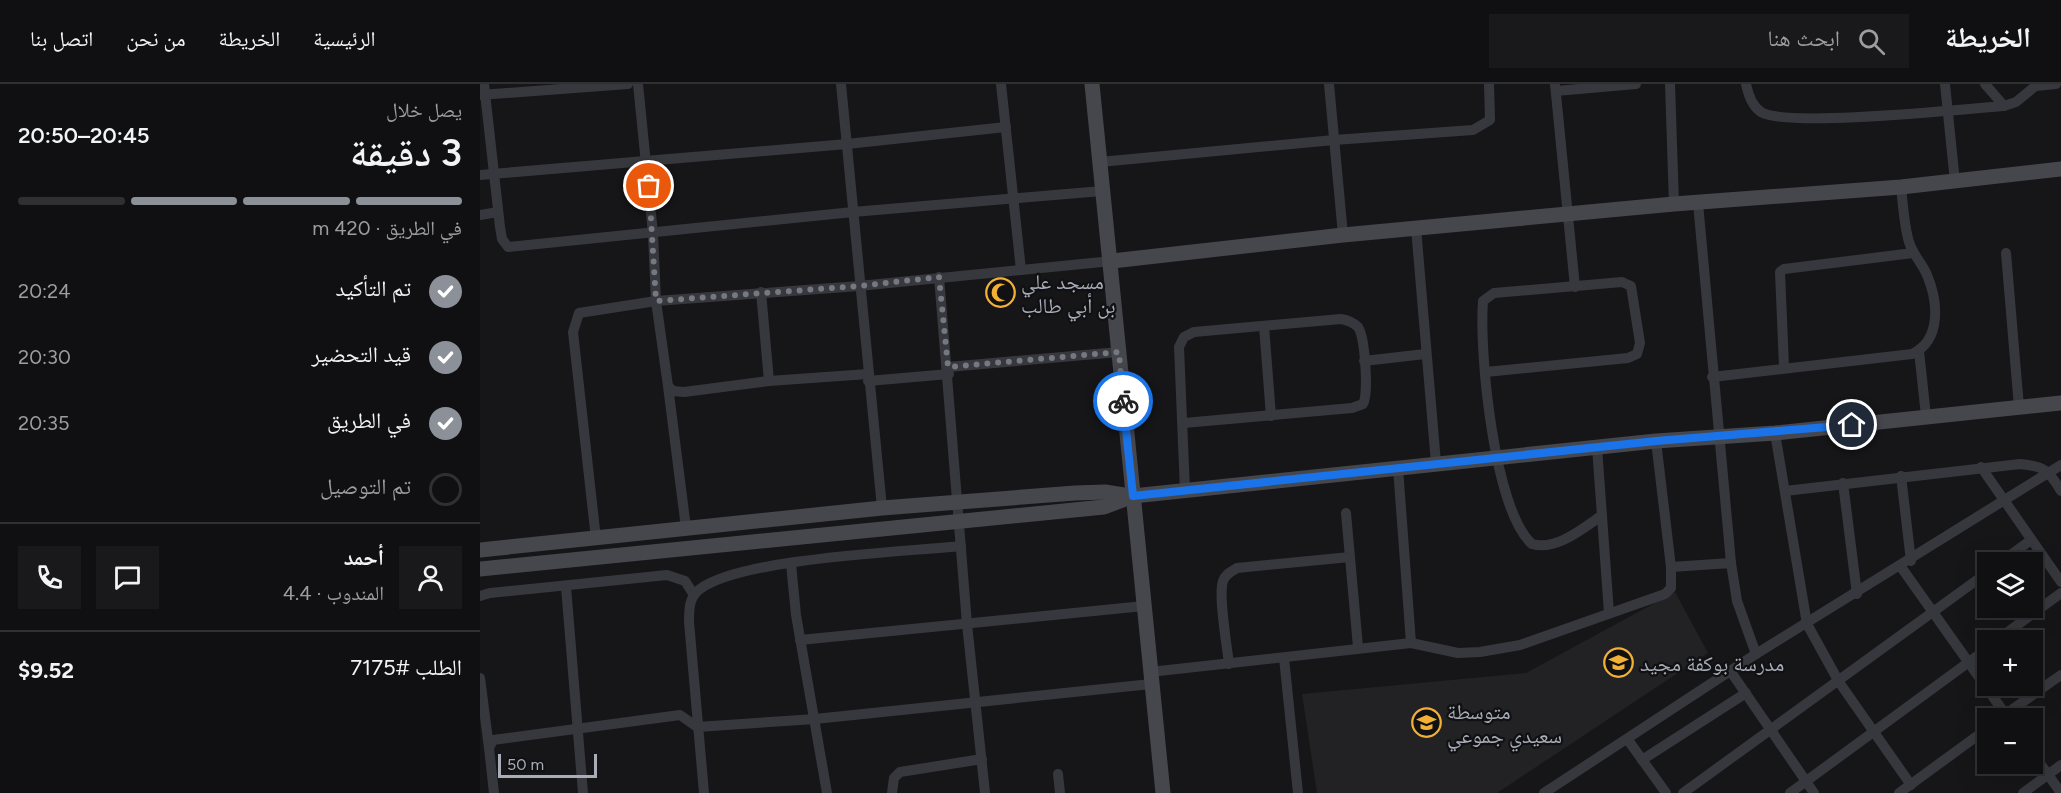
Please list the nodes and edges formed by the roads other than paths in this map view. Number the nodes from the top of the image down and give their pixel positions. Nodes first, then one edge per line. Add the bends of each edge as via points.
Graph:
1 (628, 84) edge
2 (638, 84) edge
3 (841, 84) edge
4 (1001, 84) edge
5 (1092, 84) edge
6 (1329, 84) edge
7 (1489, 84) edge
8 (1636, 84) edge
9 (1670, 84) edge
10 (1746, 84) edge
11 (1945, 84) edge
12 (1985, 84) edge
13 (2056, 84) edge
14 (2037, 85) edge
15 (1555, 88) edge
16 (483, 91) edge
17 (2004, 106) junction
18 (1946, 111) junction
19 (1006, 127) junction
20 (1334, 140) junction
21 (847, 144) junction
22 (646, 162) junction
23 (1100, 162) junction
24 (2061, 169) edge
25 (495, 174) junction
26 (480, 175) edge
27 (1954, 182) junction
28 (1901, 187) junction
29 (1102, 191) junction
30 (1013, 200) junction
31 (1698, 203) junction
32 (1674, 204) junction
33 (498, 212) junction
34 (854, 212) junction
35 (480, 215) edge
36 (1569, 215) junction
37 (1416, 228) junction
38 (653, 234) junction
39 (1343, 235) junction
40 (1913, 253) junction
41 (2006, 253) dead end
42 (1112, 261) junction
43 (1021, 270) junction
44 (939, 277) junction
45 (859, 286) junction
46 (1575, 287) junction
47 (761, 292) junction
48 (656, 301) junction
49 (1264, 326) junction
50 (1919, 351) junction
51 (1119, 352) junction
52 (1425, 354) junction
53 (1364, 361) junction
54 (1784, 367) junction
55 (949, 370) junction
56 (1486, 372) junction
57 (1712, 377) junction
58 (868, 378) junction
59 (769, 381) junction
60 (668, 386) junction
61 (2061, 403) edge
62 (2019, 407) junction
63 (1271, 416) junction
64 (1926, 416) junction
65 (1184, 423) junction
66 (1775, 433) junction
67 (1718, 438) junction
68 (1656, 441) junction
69 (1597, 447) junction
70 (1497, 457) junction
71 (1436, 463) junction
72 (2061, 465) edge
73 (1981, 467) junction
74 (1398, 468) junction
75 (2050, 472) junction
76 (1901, 476) junction
77 (1843, 483) junction
78 (1185, 491) junction
79 (1785, 491) junction
80 (2061, 491) edge
81 (1133, 496) junction
82 (2006, 500) junction
83 (957, 502) junction
84 (882, 508) junction
85 (1346, 513) dead end
86 (1601, 516) junction
87 (959, 522) junction
88 (686, 528) junction
89 (596, 539) junction
90 (2031, 540) junction
91 (961, 546) junction
92 (480, 550) edge
93 (2015, 552) edge
94 (1350, 557) junction
95 (1731, 563) junction
96 (791, 564) junction
97 (1906, 564) junction
98 (1671, 567) junction
99 (480, 569) edge
100 (1977, 580) edge
101 (2061, 582) edge
102 (566, 587) junction
103 (2061, 593) edge
104 (1857, 594) junction
105 (694, 595) junction
106 (480, 597) edge
107 (1144, 606) junction
108 (1609, 613) junction
109 (1932, 613) junction
110 (967, 624) junction
111 (1807, 624) junction
112 (2011, 630) edge
113 (800, 640) junction
114 (1411, 643) junction
115 (1358, 647) junction
116 (1756, 654) junction
117 (1977, 656) edge
118 (1284, 658) junction
119 (1969, 662) junction
120 (1229, 664) junction
121 (1731, 672) junction
122 (2061, 675) edge
123 (480, 678) edge
124 (1151, 678) junction
125 (1839, 682) junction
126 (1746, 693) junction
127 (977, 700) junction
128 (1998, 708) edge
129 (2016, 708) edge
130 (815, 719) junction
131 (697, 727) junction
132 (578, 730) junction
133 (1772, 730) junction
134 (1874, 732) junction
135 (1977, 736) edge
136 (1628, 740) junction
137 (489, 747) junction
138 (982, 759) junction
139 (1642, 760) junction
140 (2061, 765) edge
141 (2043, 766) edge
142 (1058, 774) dead end
143 (2049, 774) junction
144 (1807, 781) junction
145 (1911, 785) junction
146 (494, 793) edge
147 (583, 793) edge
148 (704, 793) edge
149 (827, 793) edge
150 (892, 793) edge
151 (985, 793) edge
152 (1060, 793) edge
153 (1163, 793) edge
154 (1298, 793) edge
155 (1544, 793) edge
156 (1666, 793) edge
157 (1683, 793) edge
158 (1790, 793) edge
159 (1814, 793) edge
160 (1899, 793) edge
161 (2023, 793) edge
162 (2061, 793) edge

1 - 16 street
2 - 22 street
3 - 21 street
4 - 19 street
5 - 23 main road
6 - 20 street
7 - 20 street via 1490,120 1479,129
8 - 15 street
9 - 32 street
10 - 18 street via 1752,102 1773,117
11 - 18 street
12 - 17 street
13 - 14 street
14 - 17 street via 2016,102
15 - 36 street
16 - 25 street
17 - 18 street
18 - 27 street
19 - 21 street
19 - 30 street
20 - 23 street
20 - 39 street
21 - 22 street
21 - 34 street
22 - 25 street
22 - 38 street
23 - 29 main road
24 - 27 main road
25 - 26 street
25 - 33 street
27 - 28 main road
28 - 31 main road
28 - 40 street
29 - 30 street
29 - 42 main road
30 - 34 street
30 - 43 street
31 - 32 main road
31 - 57 street
32 - 36 main road
33 - 35 street
33 - 38 street via 502,239 508,246
34 - 38 street
34 - 45 street
36 - 37 main road
36 - 46 street
37 - 39 main road
37 - 52 street
38 - 48 street
39 - 42 main road
40 - 50 street via 1927,274 1934,310 1932,336
40 - 54 street via 1780,272
41 - 62 street
42 - 43 street
42 - 51 main road
43 - 44 street
44 - 45 street
44 - 55 street
45 - 47 street
45 - 58 street
46 - 56 street via 1494,293 1487,297 1483,311
46 - 56 street via 1622,282 1631,286 1640,343 1637,354
47 - 48 street
47 - 59 street
48 - 60 street
48 - 89 street via 588,310 579,313 575,321 573,332
49 - 53 street via 1348,320 1360,331
49 - 63 street
49 - 65 street via 1194,332 1184,337 1179,347
50 - 54 street
50 - 64 street
51 - 55 street
51 - 81 main road
52 - 53 street
52 - 71 street
53 - 63 street via 1367,394 1363,404
54 - 57 street
55 - 58 street
55 - 83 street
56 - 70 street
57 - 67 street
58 - 59 street
58 - 84 street
59 - 60 street via 684,392
60 - 88 street
61 - 62 main road
62 - 64 main road
63 - 65 street
64 - 66 main road
65 - 78 street
66 - 67 main road
66 - 79 street
67 - 68 main road
67 - 95 street
68 - 69 main road
68 - 98 street
69 - 70 main road
69 - 86 street
70 - 71 main road
70 - 86 street via 1516,524 1532,544 1558,543
71 - 74 main road
72 - 75 street
73 - 75 street via 2036,465
73 - 76 street
73 - 82 street
74 - 78 main road
74 - 114 street
75 - 80 street
75 - 82 street
76 - 77 street
76 - 97 street
77 - 79 street
77 - 104 street
78 - 81 main road
79 - 111 street
81 - 83 main road via 1075,493
81 - 87 main road via 1104,507
81 - 107 main road
82 - 90 street
82 - 97 street
83 - 84 main road
83 - 87 street
84 - 88 main road
85 - 94 street
86 - 108 street
87 - 91 street
87 - 99 main road
88 - 89 main road
89 - 92 main road
90 - 93 street
90 - 101 street
91 - 96 street
91 - 110 street
94 - 115 street
94 - 120 street via 1237,568 1227,574 1222,582 1222,596
95 - 98 street
95 - 116 street via 1737,601
96 - 105 street via 719,580
96 - 113 street
97 - 104 street
97 - 109 street
98 - 108 street via 1671,588 1665,594
100 - 109 street
102 - 105 street via 667,575 685,581
102 - 106 street
102 - 132 street
103 - 112 street
104 - 111 street
105 - 131 street via 689,605 689,622
107 - 110 street
107 - 124 main road
108 - 114 street via 1520,645 1480,652 1458,653
109 - 119 street
109 - 125 street
110 - 113 street
110 - 127 street
111 - 116 street
111 - 125 street
113 - 130 street
114 - 115 street
115 - 118 street
116 - 121 street
117 - 119 street
118 - 120 street
118 - 154 street
119 - 128 street
119 - 134 street
120 - 124 street
121 - 126 street
121 - 136 street
122 - 129 street
123 - 137 street
124 - 127 street
124 - 153 main road
125 - 133 street
125 - 134 street
126 - 133 street
126 - 139 street
127 - 130 street
127 - 138 street
130 - 131 street
130 - 149 street
131 - 132 street via 680,715
131 - 148 street
132 - 137 street via 493,740
132 - 147 street
133 - 144 street
133 - 157 street
134 - 144 street
134 - 145 street
135 - 145 street
136 - 139 street
136 - 155 street
137 - 146 street
138 - 150 street via 900,772 894,778
138 - 151 street
139 - 156 street
140 - 143 street
141 - 143 street
142 - 152 street
143 - 161 street
143 - 162 street
144 - 158 street
144 - 159 street
145 - 160 street

